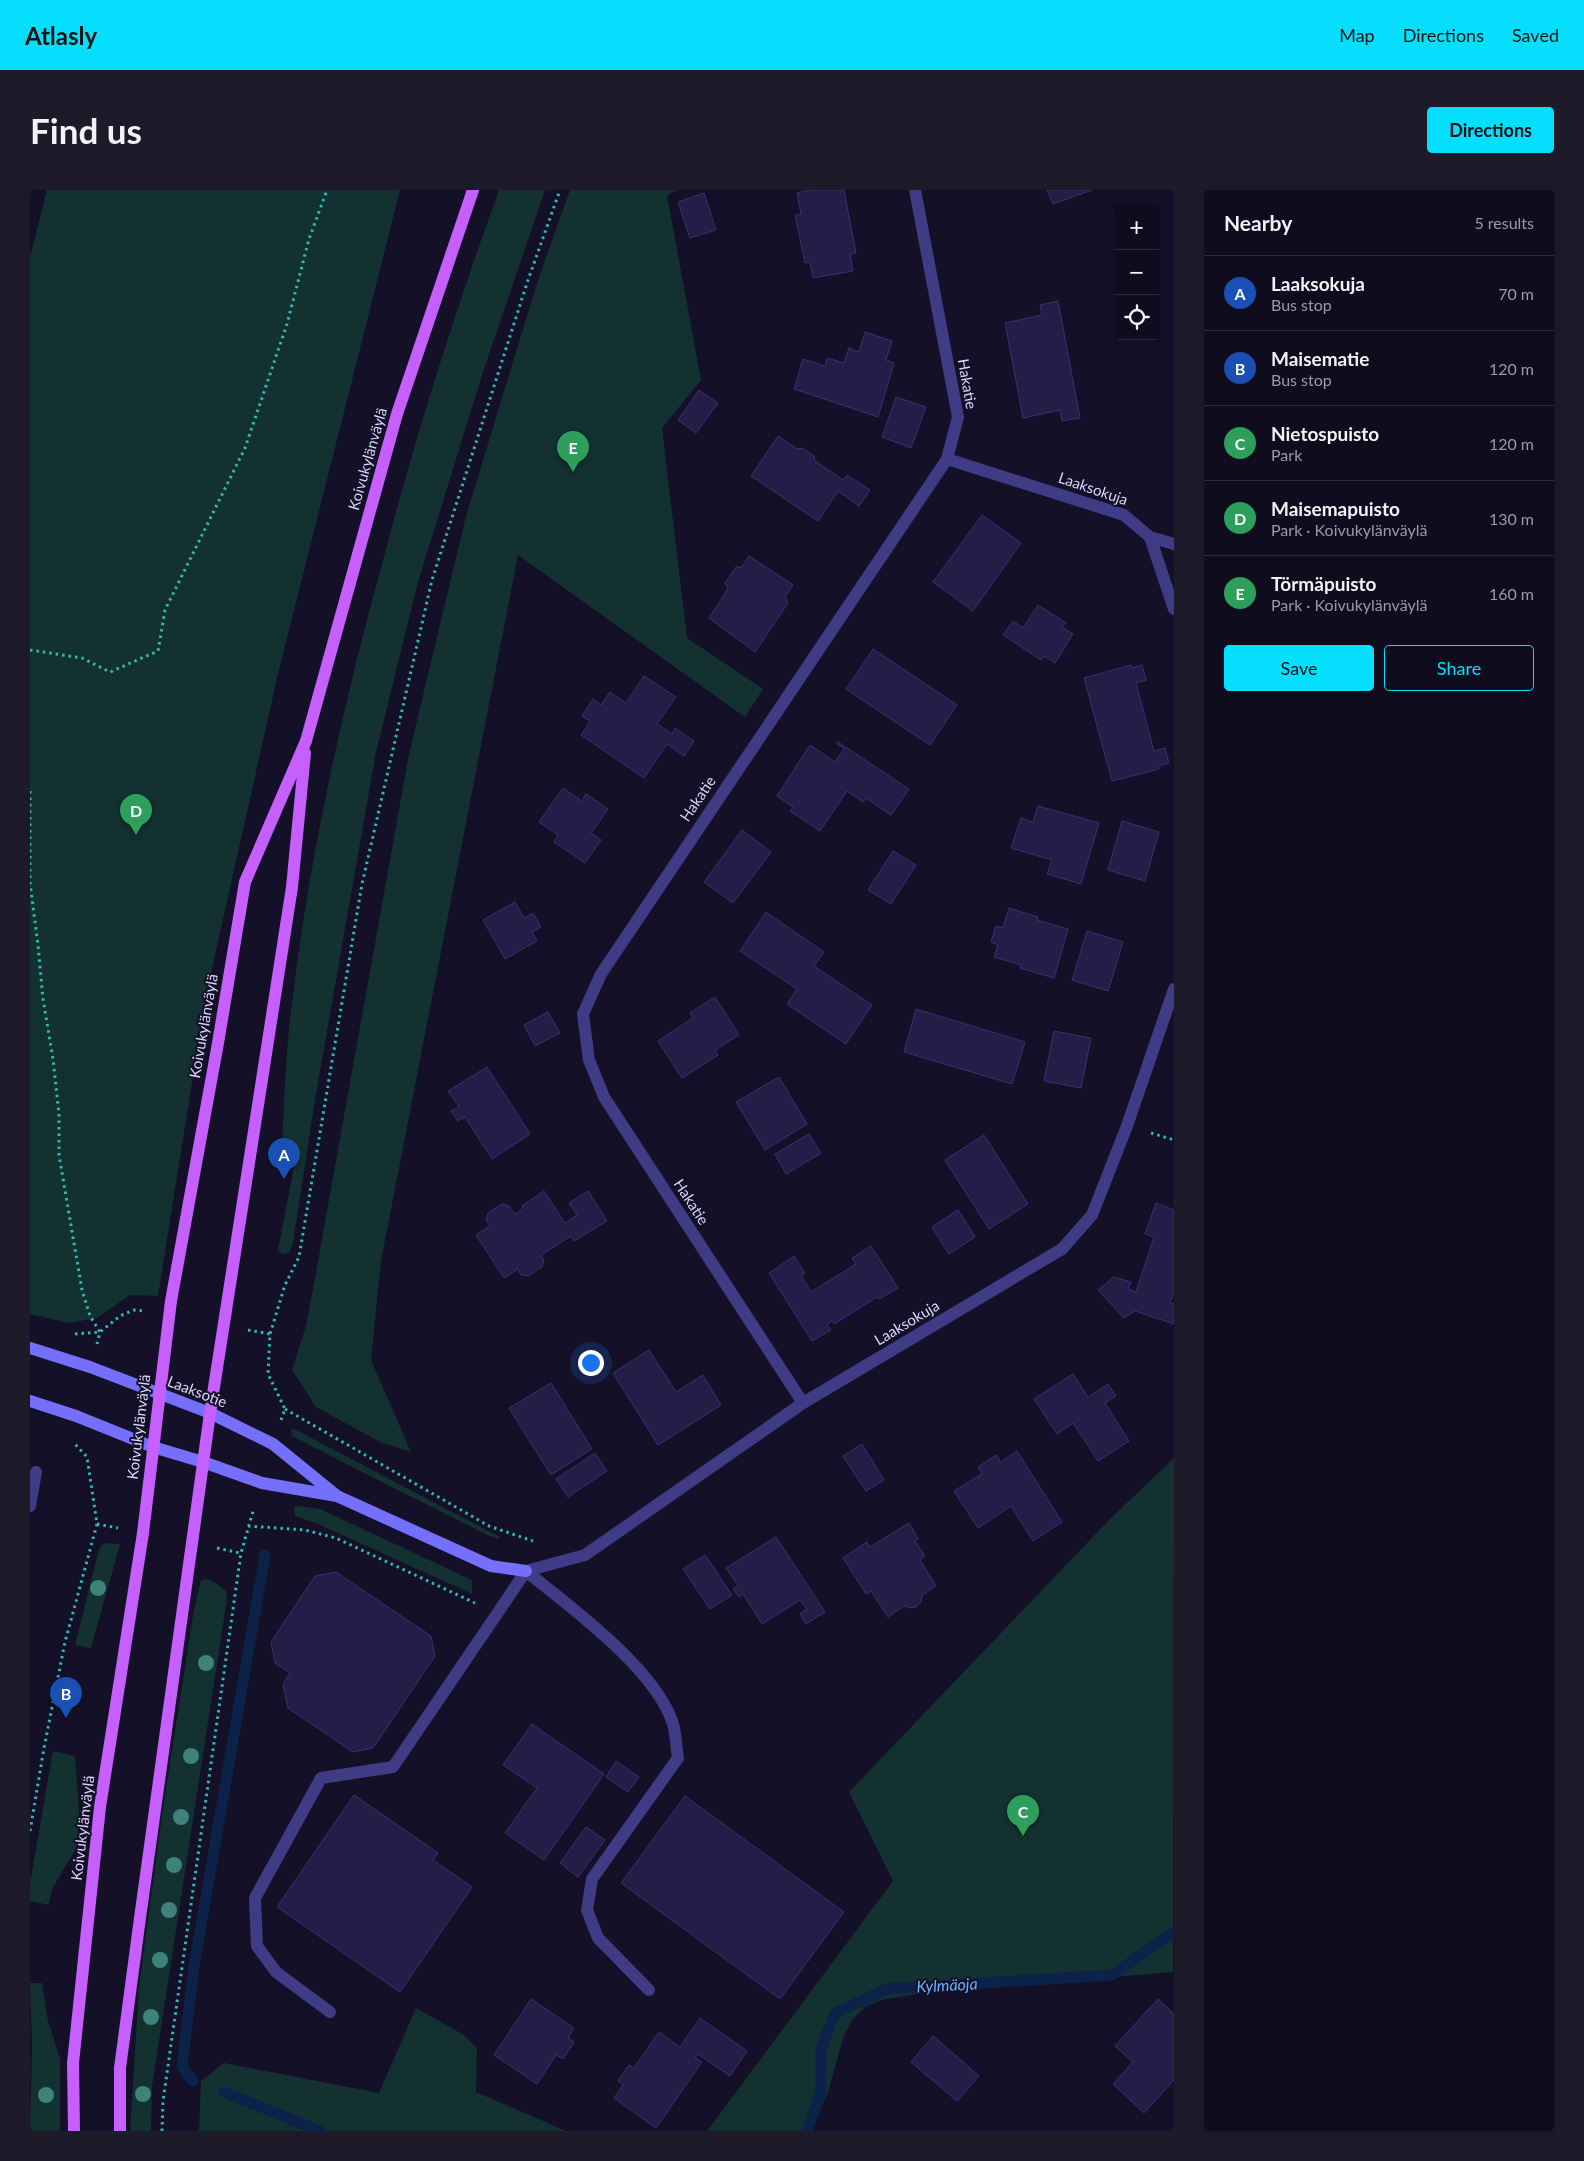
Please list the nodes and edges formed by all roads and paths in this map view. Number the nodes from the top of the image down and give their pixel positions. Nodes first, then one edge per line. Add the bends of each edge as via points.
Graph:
1 (326, 190) edge
2 (473, 190) edge
3 (560, 190) edge
4 (915, 190) edge
5 (947, 459) junction
6 (1150, 537) junction
7 (1174, 544) edge
8 (1174, 610) edge
9 (30, 650) edge
10 (306, 741) junction
11 (30, 791) edge
12 (1174, 989) edge
13 (100, 1332) dead end
14 (30, 1348) edge
15 (159, 1395) junction
16 (30, 1401) edge
17 (803, 1404) junction
18 (285, 1409) junction
19 (210, 1413) junction
20 (70, 1438) dead end
21 (273, 1444) junction
22 (153, 1447) junction
23 (203, 1462) junction
24 (36, 1472) dead end
25 (262, 1483) junction
26 (337, 1496) junction
27 (30, 1506) edge
28 (248, 1526) junction
29 (538, 1542) dead end
30 (526, 1571) junction
31 (498, 1612) junction
32 (30, 1831) edge
33 (649, 1990) dead end
34 (330, 2012) dead end
35 (74, 2131) edge
36 (120, 2131) edge
37 (162, 2131) edge

1 - 9 path via 246,448 165,610 158,651 110,672 82,658
2 - 10 main road, Koivukylänväylä via 397,414
3 - 18 path via 432,580 362,884 299,1257 285,1285 270,1334 268,1374
4 - 5 street, Hakatie via 958,417
5 - 6 street, Laaksokuja via 1124,515
5 - 17 street, Hakatie via 601,974 583,1014 589,1060 604,1097
6 - 7 street
6 - 8 street
10 - 15 main road, Koivukylänväylä via 245,882 170,1301
10 - 19 main road, Koivukylänväylä via 292,887
11 - 13 path via 30,883 42,999 60,1114 59,1155 82,1290 90,1316
12 - 17 street, Laaksokuja via 1127,1126 1092,1215 1062,1249
14 - 15 street, Laaksotie via 90,1367
15 - 19 street, Laaksotie
15 - 22 main road, Koivukylänväylä
16 - 22 street, Laaksotie
17 - 30 street, Laaksokuja via 585,1555
18 - 21 path
18 - 29 path via 489,1526
19 - 21 street, Laaksotie
19 - 23 main road, Koivukylänväylä
20 - 32 path via 87,1457 96,1524 65,1642
21 - 26 street, Laaksotie
22 - 23 street, Laaksotie
22 - 35 main road, Koivukylänväylä via 143,1533 100,1807 73,2063
23 - 25 street, Laaksotie
23 - 36 main road, Koivukylänväylä via 120,2068
24 - 27 street
25 - 26 street, Laaksotie
25 - 28 path
26 - 30 street, Laaksotie via 491,1566
28 - 31 path via 305,1530 336,1538
28 - 37 path via 241,1553 163,2101
30 - 31 street
30 - 33 street via 614,1644 658,1693 673,1724 678,1758 592,1879 587,1910 598,1938
31 - 34 street via 393,1767 321,1778 254,1898 257,1946 276,1972

